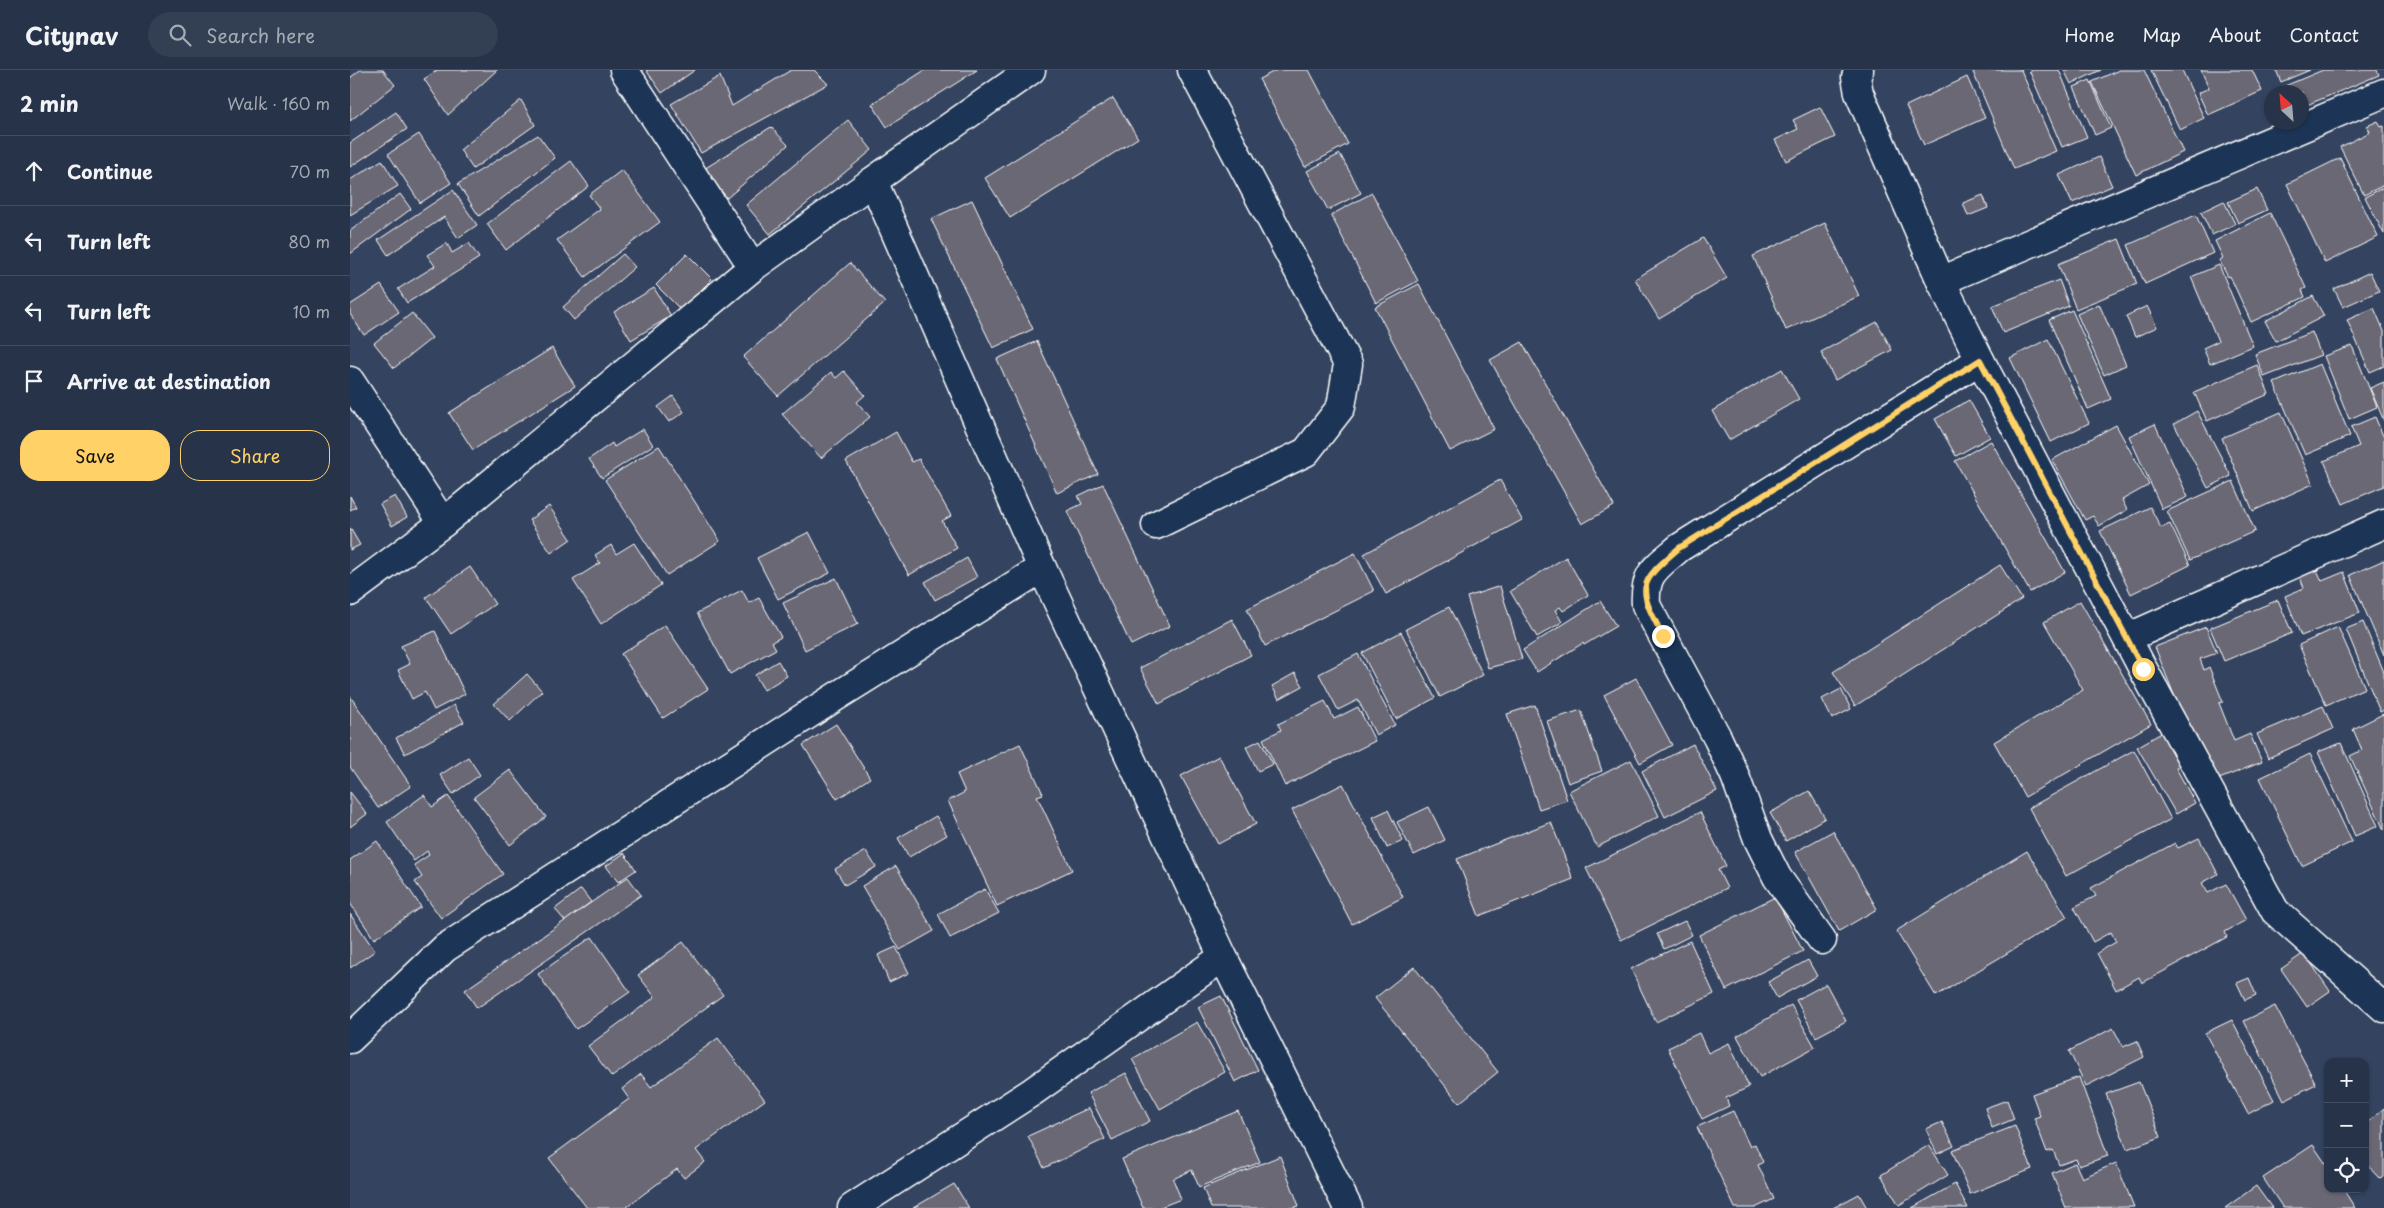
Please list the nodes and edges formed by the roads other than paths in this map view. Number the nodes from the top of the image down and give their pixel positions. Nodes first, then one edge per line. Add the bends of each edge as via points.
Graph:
1 (624, 70) edge
2 (1032, 70) edge
3 (1192, 70) edge
4 (1859, 70) edge
5 (2384, 93) edge
6 (873, 181) junction
7 (753, 267) junction
8 (1941, 281) junction
9 (1980, 360) junction
10 (350, 381) edge
11 (443, 523) junction
12 (2384, 524) edge
13 (1156, 525) dead end
14 (1042, 568) junction
15 (350, 592) edge
16 (2127, 638) junction
17 (1822, 940) dead end
18 (1223, 957) junction
19 (2384, 1008) edge
20 (350, 1039) edge
21 (852, 1208) edge
22 (1348, 1208) edge

1 - 7 street
2 - 6 street
3 - 13 street via 1348,364 1341,407 1306,452
4 - 8 street via 1856,76 1859,93
5 - 8 street
6 - 7 street
6 - 14 street
7 - 11 street
8 - 9 street
9 - 16 street
9 - 17 street via 1679,548 1650,575 1645,587 1646,606 1718,740 1777,877
10 - 11 street
11 - 15 street
12 - 16 street
14 - 18 street
14 - 20 street via 445,948
16 - 19 street via 2275,911
18 - 21 street via 1032,1092
18 - 22 street

